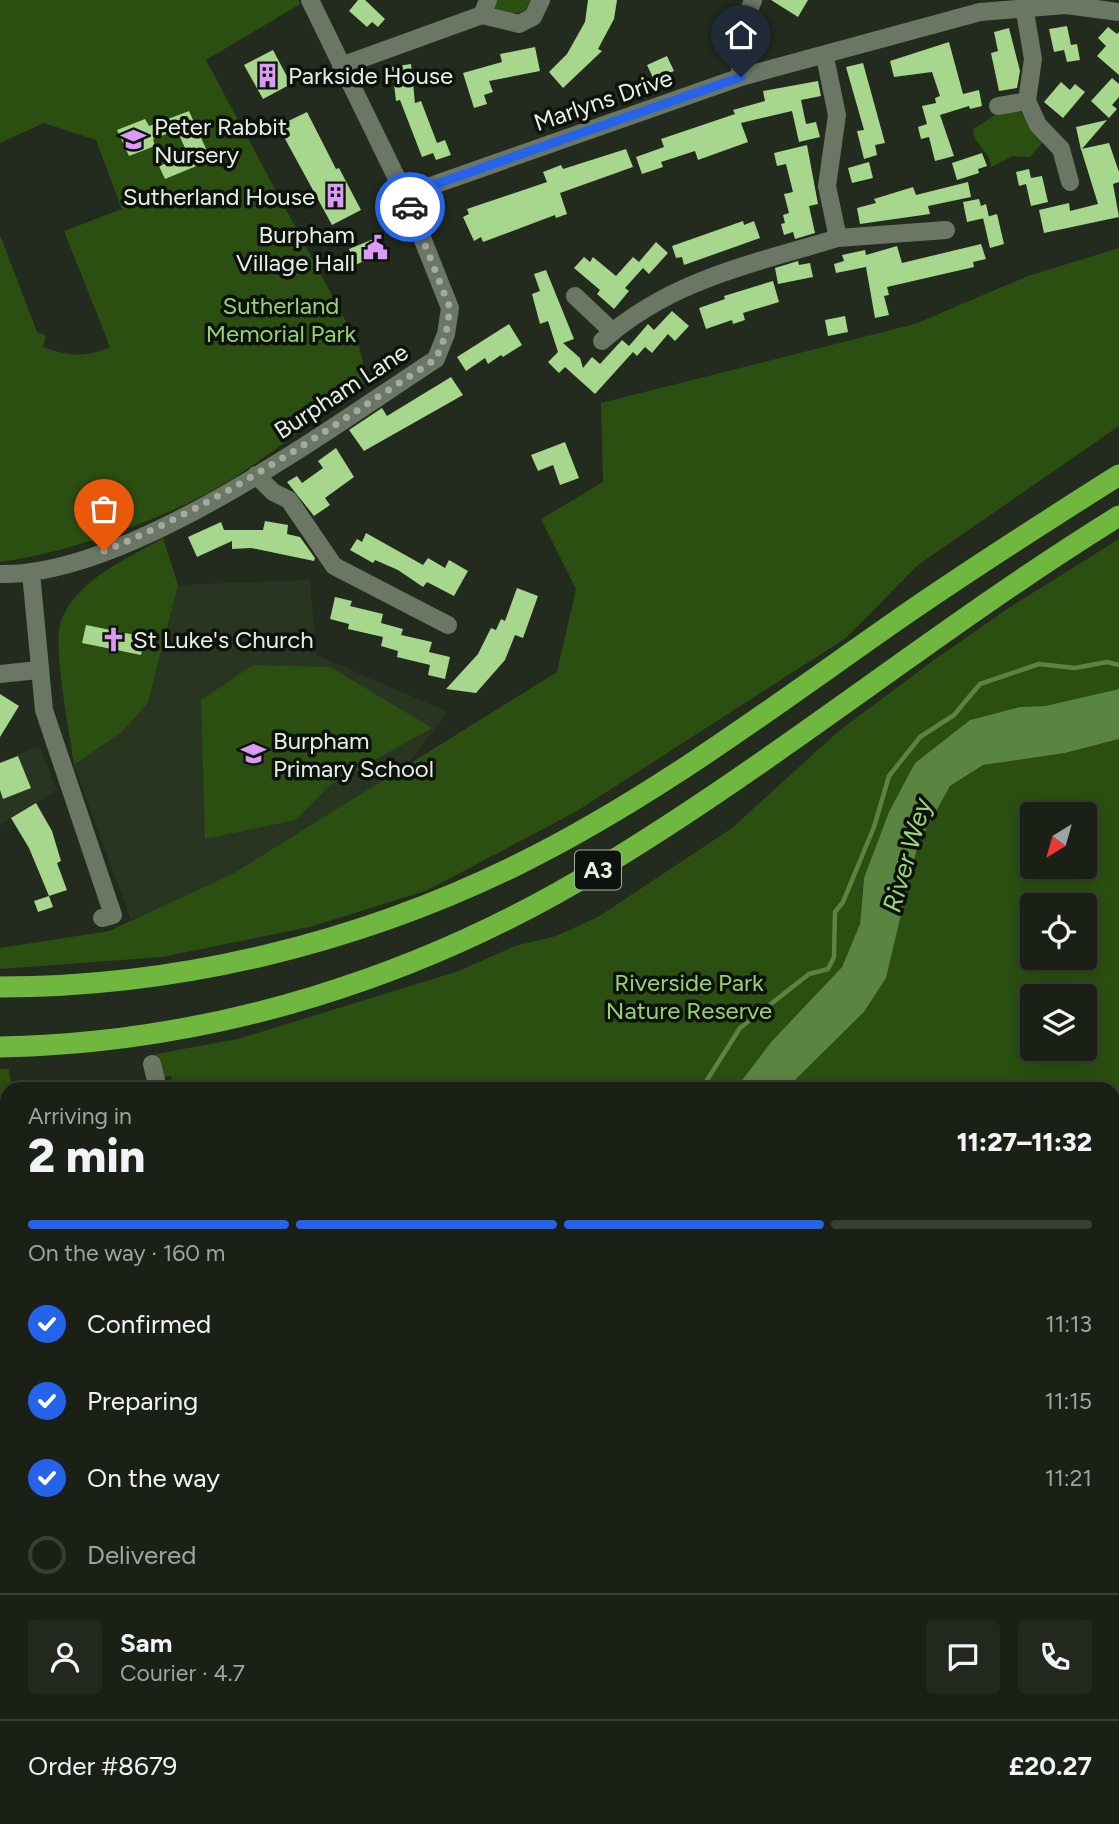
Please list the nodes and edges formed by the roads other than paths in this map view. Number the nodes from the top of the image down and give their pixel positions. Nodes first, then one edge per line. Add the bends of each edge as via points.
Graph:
1 (310, 0) edge
2 (541, 0) edge
3 (753, 0) edge
4 (1024, 6) junction
5 (485, 7) edge
6 (1114, 7) edge
7 (825, 57) junction
8 (341, 65) junction
9 (741, 77) junction
10 (1027, 101) junction
11 (998, 106) dead end
12 (1070, 182) dead end
13 (405, 195) junction
14 (946, 230) dead end
15 (838, 238) junction
16 (575, 296) dead end
17 (256, 475) junction
18 (1119, 475) edge
19 (1119, 516) edge
20 (31, 573) junction
21 (0, 574) edge
22 (448, 625) dead end
23 (38, 670) junction
24 (0, 674) edge
25 (102, 918) dead end
26 (0, 986) edge
27 (0, 1047) edge
28 (152, 1064) dead end
29 (156, 1082) edge

1 - 8 street, Burpham Lane
2 - 5 street via 533,17 519,24
3 - 9 street via 737,43
4 - 6 street, Marlyns Drive
4 - 7 street, Marlyns Drive via 980,12
4 - 10 street via 1033,58
5 - 8 street
7 - 9 street, Marlyns Drive
7 - 15 street via 837,115 827,186
8 - 13 street, Burpham Lane
9 - 13 street, Marlyns Drive
10 - 11 street
10 - 12 street via 1038,125 1061,149
13 - 17 street, Burpham Lane via 450,308 436,359
14 - 15 street
15 - 16 street via 727,270 665,296 631,316 608,337
17 - 20 street, Burpham Lane via 126,542
17 - 22 street via 289,500 334,566
18 - 26 highway, A3 via 906,614 687,768 565,840 446,897 320,941 194,969 71,984
19 - 27 highway, A3 via 678,819 569,886 457,943 368,980 245,1016 101,1040
20 - 21 street, Burpham Lane
20 - 23 street
23 - 24 street
23 - 25 street via 44,710 113,915
28 - 29 street

